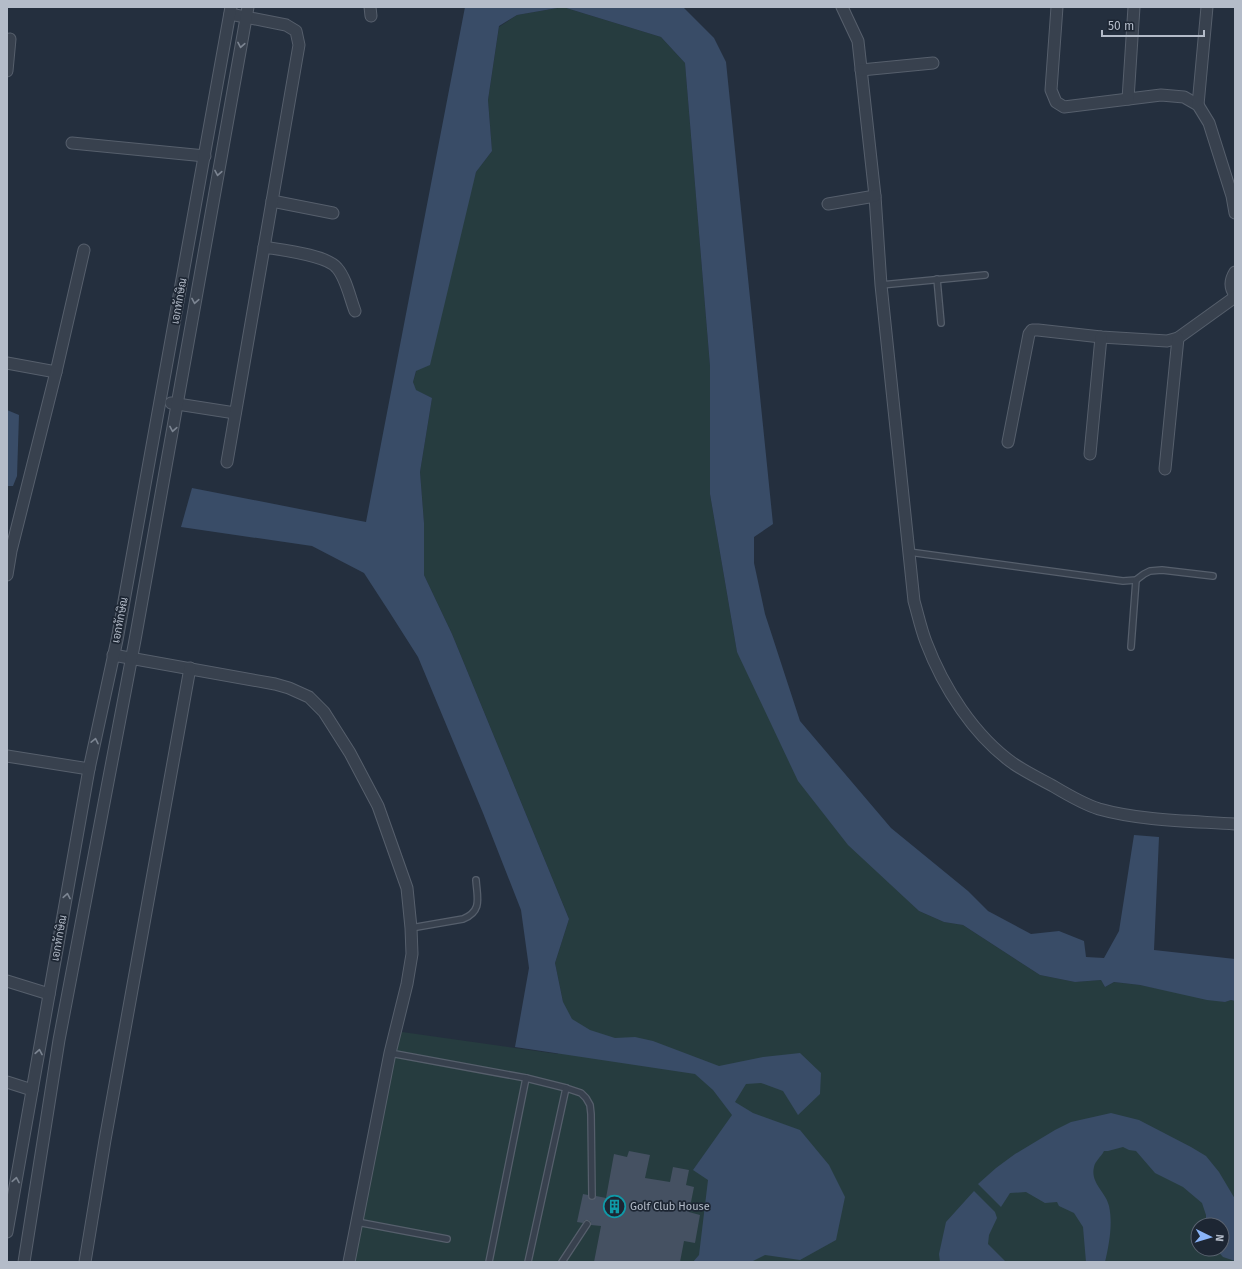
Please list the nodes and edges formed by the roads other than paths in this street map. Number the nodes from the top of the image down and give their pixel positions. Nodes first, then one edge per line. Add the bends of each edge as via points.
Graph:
1 (842, 7) edge
2 (1057, 7) edge
3 (1134, 7) edge
4 (1207, 7) edge
5 (230, 10) edge
6 (247, 12) edge
7 (10, 39) dead end
8 (933, 63) dead end
9 (861, 70) junction
10 (7, 71) edge
11 (1128, 99) junction
12 (1198, 104) junction
13 (72, 143) dead end
14 (205, 156) junction
15 (875, 196) junction
16 (272, 201) junction
17 (828, 204) dead end
18 (333, 213) dead end
19 (1235, 213) edge
20 (264, 247) junction
21 (84, 250) dead end
22 (1235, 272) edge
23 (985, 275) dead end
24 (937, 279) junction
25 (881, 285) junction
26 (1235, 296) edge
27 (355, 311) dead end
28 (940, 324) dead end
29 (1101, 337) junction
30 (1178, 338) junction
31 (7, 363) edge
32 (56, 372) junction
33 (161, 402) junction
34 (177, 404) junction
35 (235, 413) junction
36 (1008, 442) dead end
37 (1090, 454) dead end
38 (227, 462) dead end
39 (1165, 468) dead end
40 (909, 552) junction
41 (7, 575) edge
42 (1213, 576) dead end
43 (1136, 580) junction
44 (1131, 647) dead end
45 (113, 654) junction
46 (131, 658) junction
47 (190, 668) junction
48 (7, 756) edge
49 (89, 769) junction
50 (1235, 824) edge
51 (476, 880) dead end
52 (411, 928) junction
53 (7, 980) edge
54 (49, 994) junction
55 (390, 1053) junction
56 (526, 1078) junction
57 (7, 1082) edge
58 (566, 1088) junction
59 (32, 1090) junction
60 (592, 1196) dead end
61 (357, 1222) junction
62 (587, 1224) dead end
63 (7, 1228) edge
64 (447, 1239) dead end
65 (24, 1262) edge
66 (85, 1262) edge
67 (349, 1262) edge
68 (488, 1262) edge
69 (528, 1262) edge
70 (562, 1262) edge

1 - 9 street via 858,41
2 - 11 street via 1051,90 1056,102 1064,107
3 - 11 street
4 - 12 street
5 - 6 street
5 - 14 street, เอกทักษิณ
6 - 16 street via 296,31 299,44
6 -> 34 street
7 - 10 street
8 - 9 street
9 - 15 street
11 - 12 street via 1161,95 1184,97
12 - 19 street via 1208,123 1232,196
13 - 14 street
14 - 33 street, เอกทักษิณ
15 - 17 street
15 - 25 street
16 - 18 street
16 - 20 street
20 - 27 street via 331,262 342,276
20 - 35 street
21 - 32 street
22 - 26 street via 1231,285
23 - 24 lane
24 - 25 lane
24 - 28 lane
25 - 40 street
26 - 30 street
29 - 30 street via 1167,341
29 - 36 street via 1032,330 1029,334
29 - 37 street
30 - 39 street
31 - 32 street
32 - 41 street
33 - 34 street
33 - 45 street, เอกทักษิณ
34 - 35 street
34 -> 46 street
35 - 38 street
40 - 43 lane via 1123,581
40 - 50 street via 914,601 926,642 941,675 959,708 1013,763 1084,803 1100,809 1148,818
42 - 43 lane via 1162,570 1150,571
43 - 44 lane
45 - 46 street
49 -> 45 street, เอกทักษิณ
46 - 47 street
46 - 65 street via 59,1040
47 - 52 street via 289,688 309,697 324,712 350,753 378,806 407,888
47 - 66 street
48 - 49 street
54 -> 49 street, เอกทักษิณ
51 - 52 lane via 478,901 471,916
52 - 55 street via 411,962
53 - 54 street
59 -> 54 street, เอกทักษิณ
55 - 56 lane
55 - 61 street
56 - 58 lane
56 - 68 lane
57 - 59 street
58 - 60 lane via 581,1093 590,1105
58 - 69 lane
63 -> 59 street, เอกทักษิณ
61 - 64 lane
61 - 67 street
62 - 70 lane

